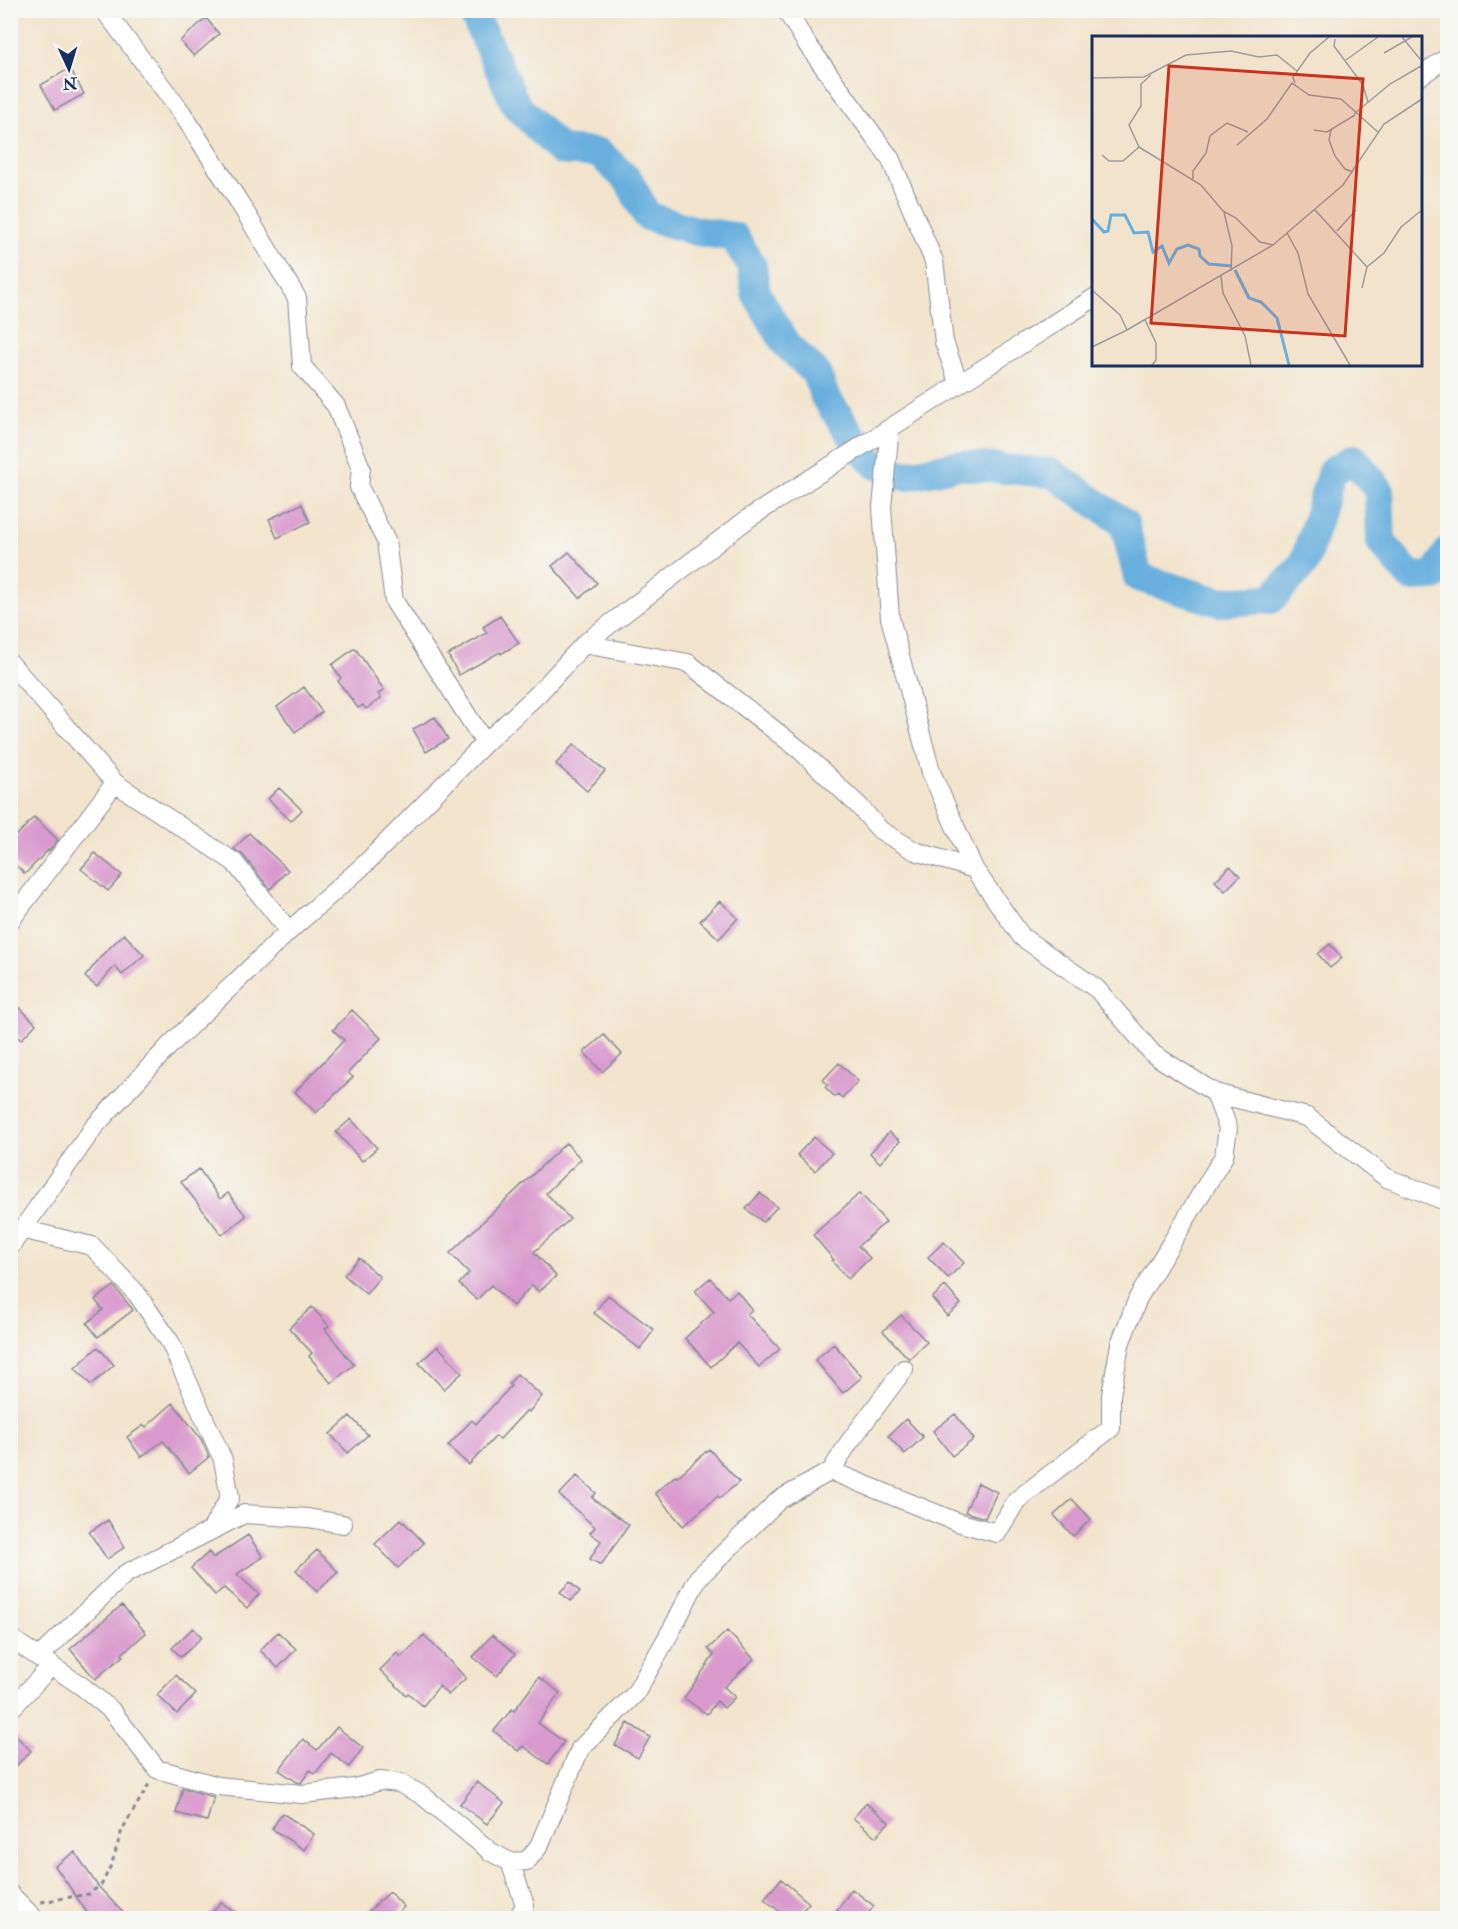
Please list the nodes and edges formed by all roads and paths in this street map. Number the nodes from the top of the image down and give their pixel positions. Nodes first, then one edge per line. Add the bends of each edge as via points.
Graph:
1 (104, 10) edge
2 (786, 10) edge
3 (1448, 57) edge
4 (1422, 75) edge
5 (1092, 299) edge
6 (959, 384) junction
7 (890, 428) junction
8 (584, 644) junction
9 (10, 663) edge
10 (485, 743) junction
11 (115, 783) junction
12 (974, 869) junction
13 (10, 921) edge
14 (289, 931) junction
15 (1215, 1093) junction
16 (1448, 1202) edge
17 (21, 1229) junction
18 (10, 1246) edge
19 (904, 1369) dead end
20 (831, 1471) junction
21 (344, 1524) dead end
22 (211, 1530) junction
23 (10, 1638) edge
24 (46, 1661) junction
25 (10, 1710) edge
26 (157, 1769) junction
27 (510, 1862) junction
28 (22, 1906) edge
29 (518, 1918) edge

1 - 10 street via 182,113 297,298 302,366 336,406 361,468 359,488 386,541 394,601
2 - 6 street via 890,158 934,261 944,342
3 - 4 street
5 - 6 street
6 - 7 street
7 - 8 street via 749,518
7 - 12 street via 882,507 890,618 931,772
8 - 10 street
8 - 12 street via 688,663 800,750 879,830 915,851
9 - 11 street
10 - 14 street via 364,865
11 - 13 street
11 - 14 street via 234,862
12 - 15 street via 1022,937 1097,989 1153,1054
14 - 17 street via 170,1045 94,1127
15 - 16 street via 1307,1117 1387,1178
15 - 20 street via 1228,1128 1224,1156 1138,1298 1120,1344 1111,1395 1111,1428 1017,1500 997,1533 957,1522
17 - 18 street
17 - 22 street via 92,1246 137,1294 170,1342 223,1460 230,1497
19 - 20 street
20 - 27 street via 779,1500 698,1578 635,1694 580,1749 539,1846 527,1861
21 - 22 street via 244,1514
22 - 24 street via 124,1574
23 - 24 street
24 - 25 street
24 - 26 street via 111,1710
26 - 27 street via 218,1786 302,1794 380,1781 399,1783 422,1795 491,1852
26 - 28 path via 122,1830 102,1884 89,1894
27 - 29 street via 525,1905

